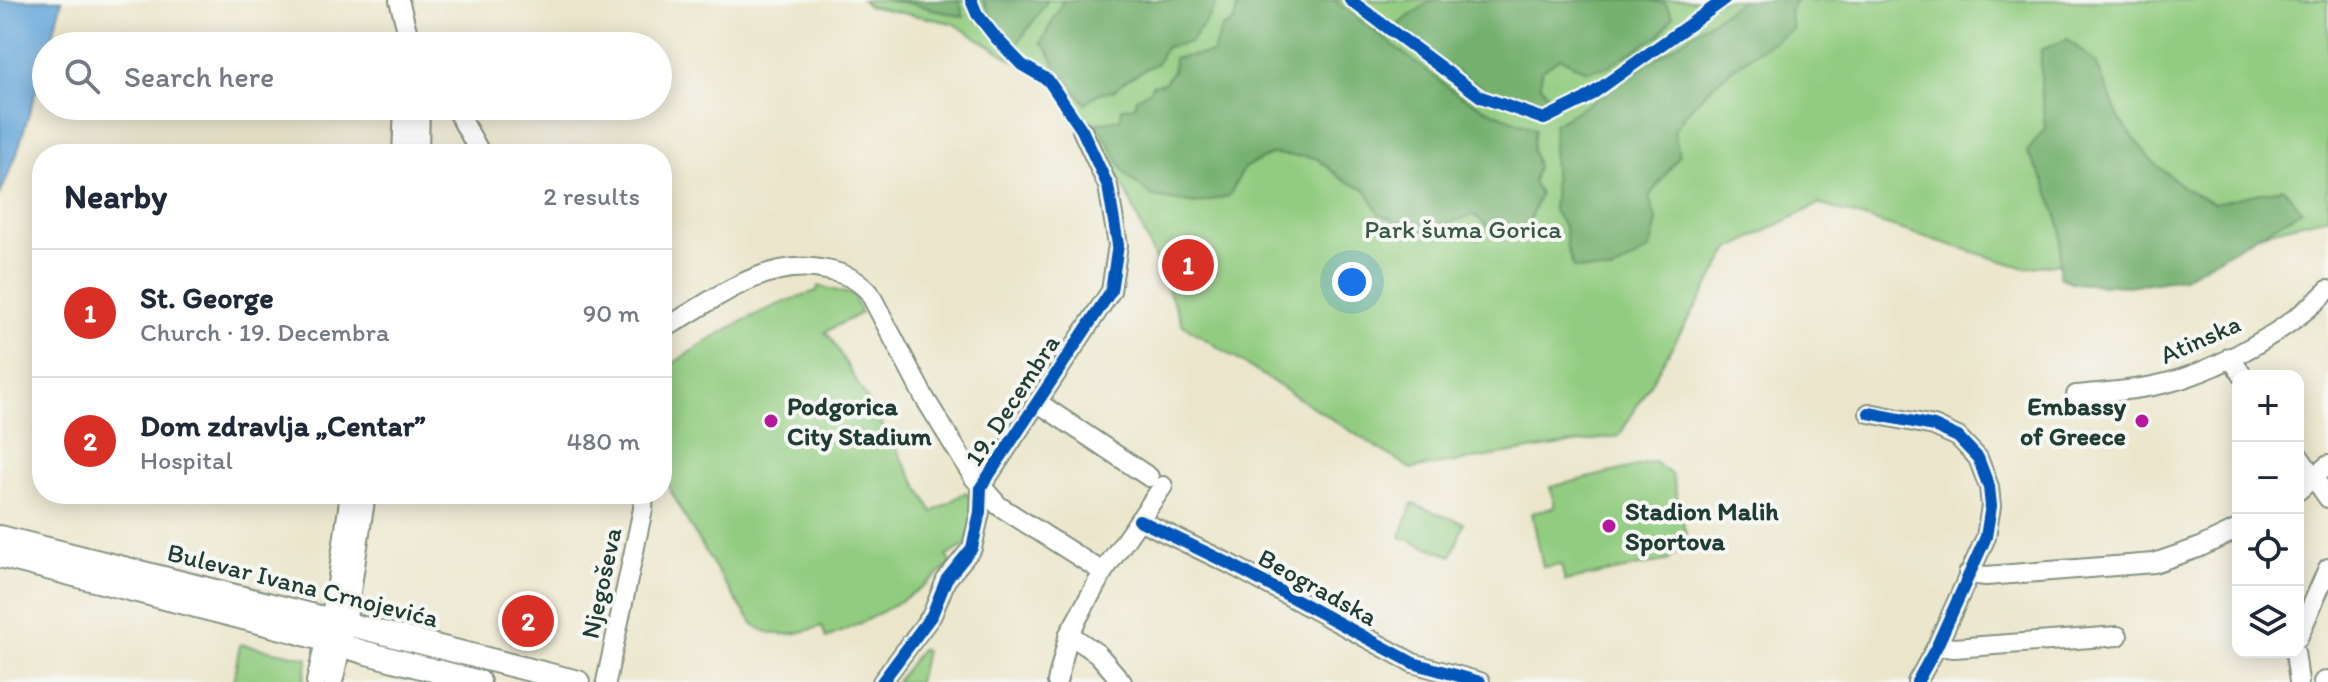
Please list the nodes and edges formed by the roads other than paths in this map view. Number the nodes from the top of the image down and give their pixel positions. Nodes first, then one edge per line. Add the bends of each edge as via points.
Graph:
1 (399, 0) edge
2 (407, 32) edge
3 (403, 120) edge
4 (420, 120) edge
5 (462, 120) edge
6 (1082, 130) dead end
7 (402, 144) edge
8 (419, 144) edge
9 (475, 144) edge
10 (2328, 290) edge
11 (672, 324) edge
12 (2230, 357) junction
13 (2239, 370) edge
14 (2076, 395) dead end
15 (1037, 402) junction
16 (1869, 413) dead end
17 (2304, 459) edge
18 (2321, 472) edge
19 (2304, 486) edge
20 (981, 487) junction
21 (2328, 498) edge
22 (349, 504) edge
23 (364, 504) edge
24 (643, 504) edge
25 (1139, 520) junction
26 (2232, 532) edge
27 (6, 548) edge
28 (2328, 568) edge
29 (1103, 572) junction
30 (1968, 574) junction
31 (2304, 624) edge
32 (336, 632) junction
33 (1069, 634) junction
34 (2118, 636) dead end
35 (1937, 646) junction
36 (2296, 658) edge
37 (1413, 663) junction
38 (316, 682) edge
39 (333, 682) edge
40 (479, 682) edge
41 (578, 682) edge
42 (606, 682) edge
43 (882, 682) edge
44 (1057, 682) edge
45 (1122, 682) edge
46 (1408, 682) edge
47 (1480, 682) edge
48 (1917, 682) edge
49 (2299, 682) edge

1 - 2 street
3 - 7 street
4 - 8 street
5 - 9 street
6 - 15 street, 19. Decembra via 1108,186 1118,245 1111,291
10 - 12 street, Atinska via 2300,317
11 - 20 street, 19. Decembra via 777,270 821,268 857,280 869,292 924,397
12 - 13 street
12 - 14 street, Atinska via 2166,384
15 - 20 street, 19. Decembra
15 - 25 street via 1156,482
16 - 30 street via 1942,429 1978,458 1989,487 1990,516
17 - 18 street
18 - 19 street
18 - 21 street
20 - 29 street, 19. Decembra via 999,506
20 - 43 street, 19. Decembra via 972,548 946,580 932,615
22 - 32 street
23 - 32 street
24 - 42 street, Njegoševa
25 - 29 street
25 - 37 street, Beogradska
26 - 30 street via 2145,564
27 - 32 main road, Bulevar Ivana Crnojevića
28 - 31 street
29 - 33 street
30 - 35 street
32 - 38 street
32 - 39 street
32 - 40 main road, Bulevar Ivana Crnojevića
32 - 41 main road, Bulevar Ivana Crnojevića
33 - 44 street
33 - 45 street via 1098,654
34 - 35 street
35 - 48 street
36 - 49 street
37 - 46 street
37 - 47 street, Beogradska

